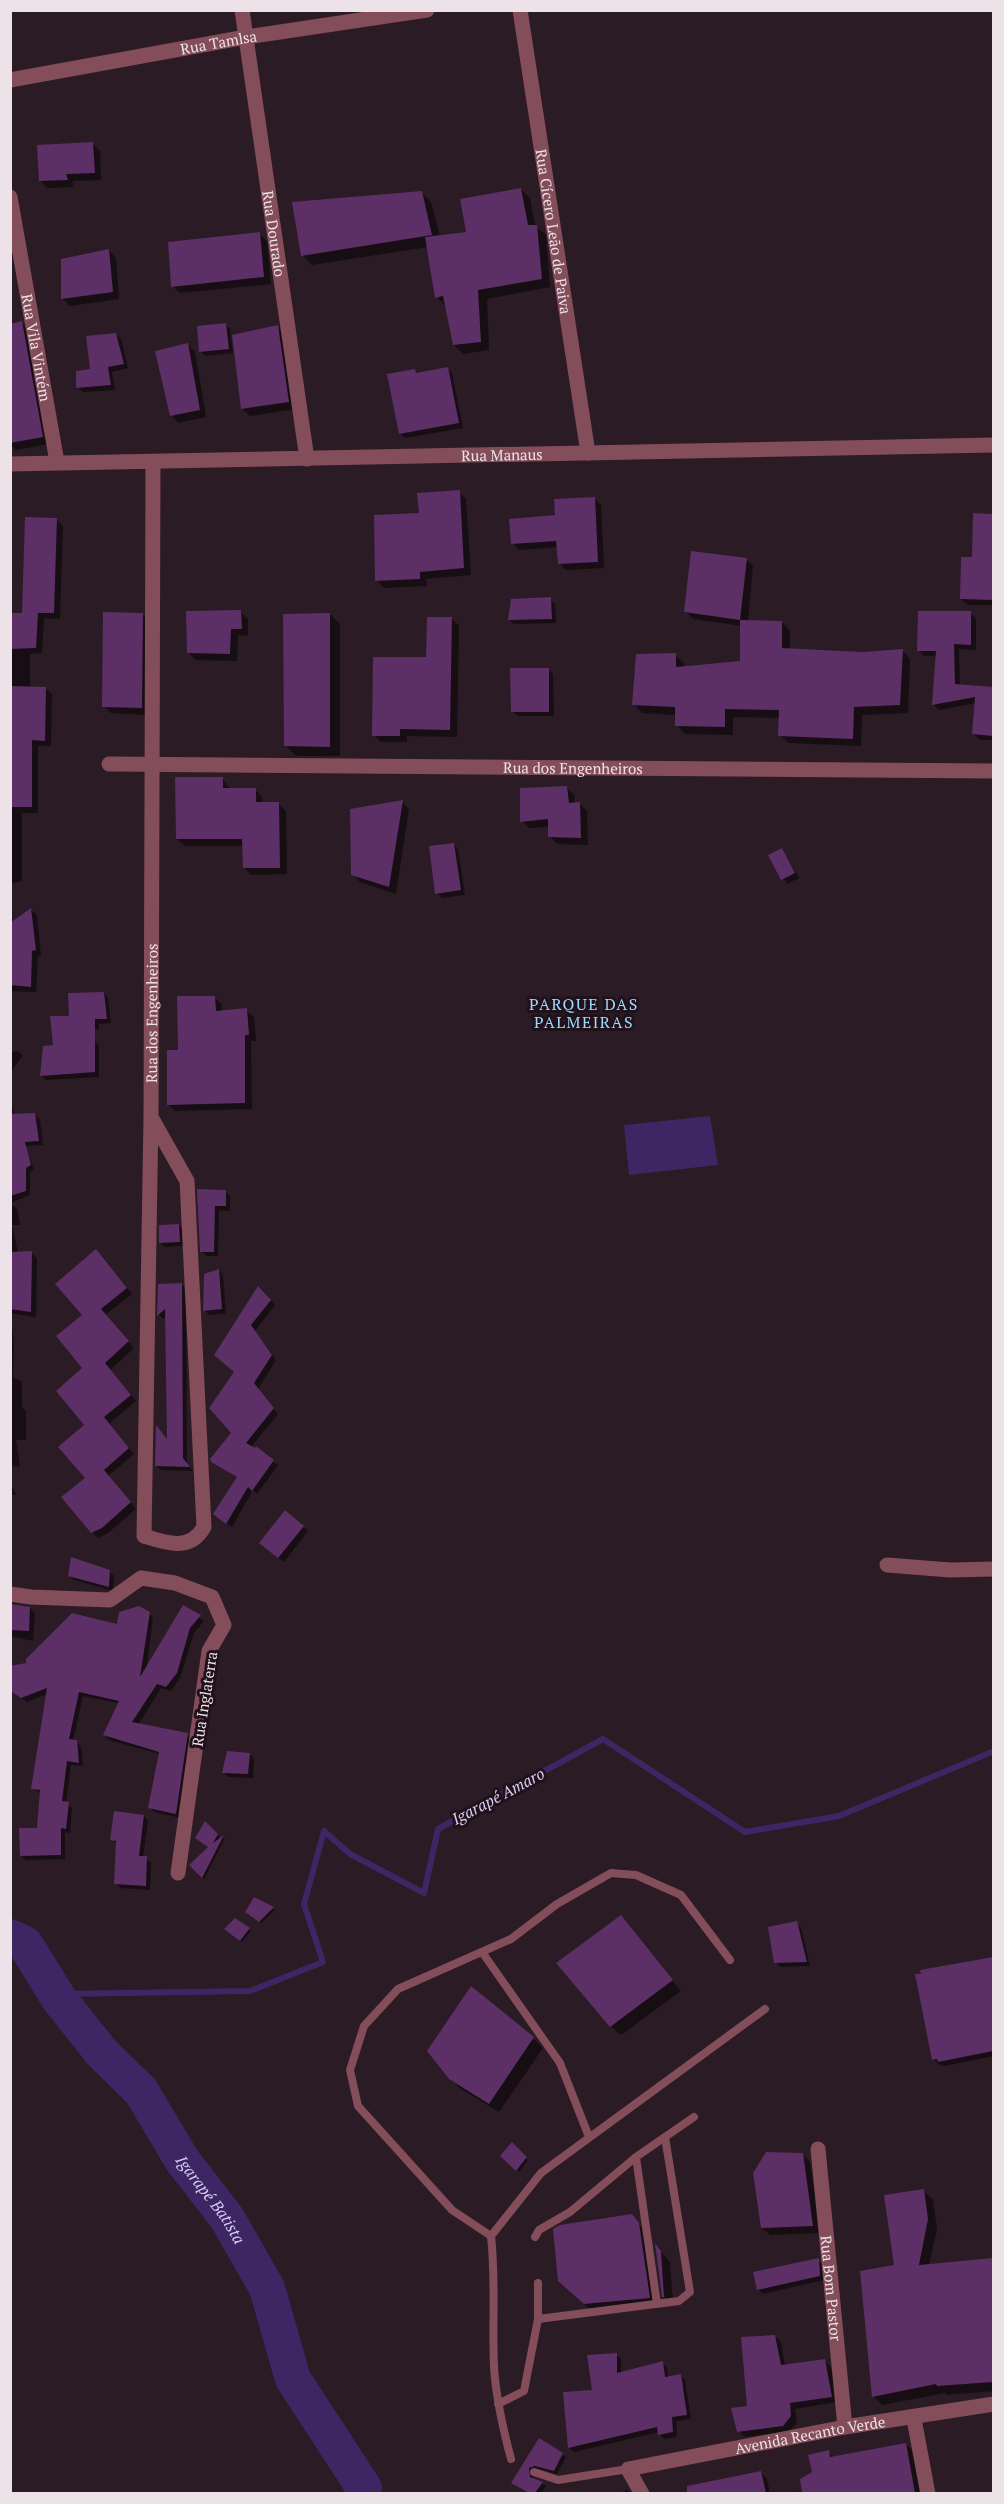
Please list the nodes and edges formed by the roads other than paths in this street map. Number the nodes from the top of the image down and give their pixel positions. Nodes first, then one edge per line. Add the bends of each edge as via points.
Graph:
1 (242, 10) edge
2 (427, 10) edge
3 (520, 10) edge
4 (246, 37) junction
5 (10, 80) edge
6 (10, 197) edge
7 (993, 445) edge
8 (588, 453) junction
9 (307, 459) junction
10 (57, 462) junction
11 (153, 463) junction
12 (10, 464) edge
13 (110, 764) dead end
14 (153, 765) junction
15 (993, 771) edge
16 (151, 1118) junction
17 (887, 1565) dead end
18 (993, 1569) edge
19 (10, 1594) edge
20 (178, 1873) dead end
21 (482, 1952) junction
22 (730, 1960) dead end
23 (765, 2008) dead end
24 (694, 2117) dead end
25 (589, 2137) junction
26 (665, 2137) junction
27 (818, 2149) dead end
28 (636, 2157) junction
29 (491, 2236) junction
30 (535, 2237) dead end
31 (538, 2283) dead end
32 (657, 2304) junction
33 (538, 2319) junction
34 (498, 2404) junction
35 (993, 2404) edge
36 (914, 2419) junction
37 (845, 2427) junction
38 (511, 2459) dead end
39 (628, 2469) junction
40 (534, 2472) dead end
41 (642, 2493) edge
42 (928, 2493) edge

1 - 4 street, Rua Dourado
2 - 4 street, Rua Tamlsa
3 - 8 street, Rua Cícero Leão de Paiva
4 - 5 street, Rua Tamlsa
4 - 9 street, Rua Dourado
6 - 10 street, Rua Vila Vintém
7 - 8 street, Rua Manaus
8 - 9 street, Rua Manaus
9 - 11 street, Rua Manaus
10 - 11 street, Rua Manaus
10 - 12 street, Rua Manaus
11 - 14 street, Rua dos Engenheiros
13 - 14 street, Rua dos Engenheiros
14 - 15 street, Rua dos Engenheiros
14 - 16 street, Rua dos Engenheiros
16 - 16 street, Rua dos Engenheiros via 144,1536 170,1545 192,1540 204,1527 187,1181
17 - 18 street
19 - 20 street, Rua Inglaterra via 110,1600 141,1578 175,1583 212,1597 224,1625 209,1651
21 - 22 lane via 511,1939 557,1904 610,1873 636,1875 681,1895
21 - 25 lane via 560,2063
21 - 29 lane via 398,1989 364,2026 350,2070 358,2106 452,2210
23 - 25 lane
24 - 26 lane
25 - 29 lane via 540,2173
26 - 28 lane
26 - 32 lane via 690,2292 679,2301
27 - 37 street, Rua Bom Pastor
28 - 30 lane via 570,2212 539,2230
28 - 32 lane
29 - 34 lane
31 - 33 lane
32 - 33 lane
33 - 34 lane via 524,2391
34 - 38 lane
35 - 36 street, Avenida Recanto Verde
36 - 37 street, Avenida Recanto Verde
36 - 42 street
37 - 39 street, Avenida Recanto Verde
39 - 40 lane via 558,2480
39 - 41 street

